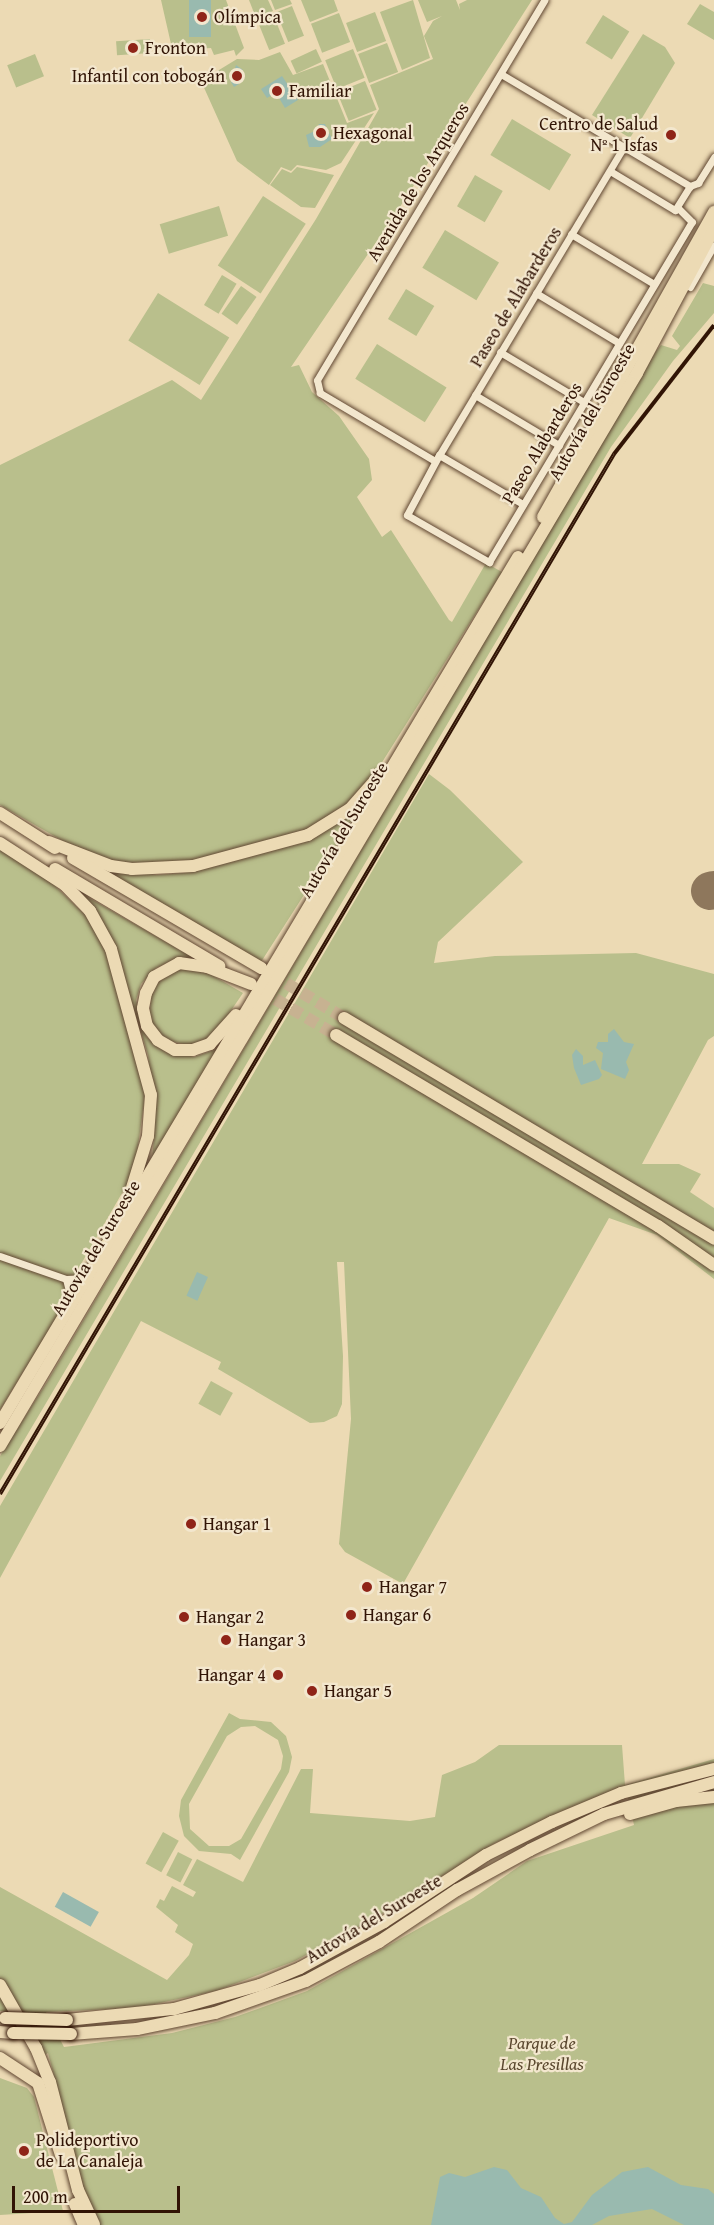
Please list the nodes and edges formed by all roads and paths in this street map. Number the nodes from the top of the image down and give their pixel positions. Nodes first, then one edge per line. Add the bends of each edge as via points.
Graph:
1 (544, 0) edge
2 (501, 74) junction
3 (623, 148) junction
4 (714, 157) edge
5 (610, 171) junction
6 (690, 186) junction
7 (714, 202) edge
8 (679, 209) junction
9 (714, 212) edge
10 (714, 229) edge
11 (571, 234) junction
12 (696, 242) junction
13 (714, 245) edge
14 (654, 284) junction
15 (536, 293) junction
16 (619, 343) junction
17 (651, 346) junction
18 (500, 352) junction
19 (475, 395) junction
20 (584, 402) junction
21 (559, 445) junction
22 (437, 458) junction
23 (523, 504) junction
24 (393, 762) junction
25 (0, 813) edge
26 (0, 837) edge
27 (49, 842) junction
28 (0, 843) edge
29 (318, 889) junction
30 (261, 968) tunnel mouth
31 (344, 1018) tunnel mouth
32 (336, 1035) tunnel mouth
33 (714, 1239) edge
34 (0, 1256) edge
35 (97, 1260) junction
36 (714, 1265) edge
37 (86, 1278) junction
38 (66, 1279) junction
39 (72, 1302) junction
40 (0, 1423) edge
41 (0, 1446) edge
42 (714, 1762) edge
43 (714, 1769) edge
44 (714, 1782) edge
45 (621, 1793) junction
46 (714, 1797) edge
47 (530, 1850) junction
48 (0, 1985) edge
49 (3, 2018) edge
50 (6, 2033) edge
51 (0, 2058) edge
52 (84, 2225) edge
53 (94, 2225) edge

1 - 2 street, Avenida de los Arqueros
2 - 3 street
2 - 22 street, Avenida de los Arqueros via 317,380 320,393
3 - 5 street, Paseo de Alabarderos
3 - 6 street
4 - 6 street via 698,183
5 - 8 street
5 - 11 street, Paseo de Alabarderos
6 - 8 street
7 - 12 highway
8 - 14 street, Paseo Alabarderos via 692,222
9 - 12 highway, Autovía del Suroeste
10 - 17 highway, Autovía del Suroeste
11 - 14 street
11 - 15 street, Paseo de Alabarderos
12 - 24 highway, Autovía del Suroeste via 537,527
13 - 17 street
14 - 16 street, Paseo Alabarderos
15 - 16 street
15 - 18 street, Paseo de Alabarderos
16 - 20 street, Paseo Alabarderos
17 - 41 highway, Autovía del Suroeste
18 - 19 street, Paseo de Alabarderos
18 - 20 street
19 - 21 street
19 - 22 street, Paseo de Alabarderos
20 - 21 street, Paseo Alabarderos
21 - 23 street, Paseo Alabarderos
22 - 23 street
22 - 23 street, Paseo Alabarderos via 407,516 486,563
24 - 27 highway via 350,809 318,830 286,844 161,870 111,866
24 - 29 highway, Autovía del Suroeste
25 - 27 highway
26 - 29 highway via 251,984 188,963 170,966 154,977 143,1008 147,1026 158,1040 175,1050 194,1050 210,1044 229,1026
27 - 30 highway
28 - 35 highway via 65,885 90,911 111,949 147,1075 150,1116 143,1160
29 - 35 highway, Autovía del Suroeste
31 - 33 highway
32 - 36 highway via 658,1226
34 - 38 street
35 - 37 highway, Autovía del Suroeste
37 - 38 street
37 - 39 highway, Autovía del Suroeste
38 - 39 street
39 - 40 highway, Autovía del Suroeste
42 - 45 highway
43 - 45 highway, Autovía del Suroeste
44 - 47 highway, Autovía del Suroeste via 603,1814
45 - 49 highway, Autovía del Suroeste, bridge via 486,1855 384,1922 280,1976 217,1999 174,2009 67,2020
46 - 47 highway via 676,1801 607,1820
47 - 50 highway, Autovía del Suroeste, bridge via 457,1890 379,1942 306,1981 215,2013 137,2029
48 - 53 highway via 46,2073 78,2190
51 - 52 highway via 38,2083

